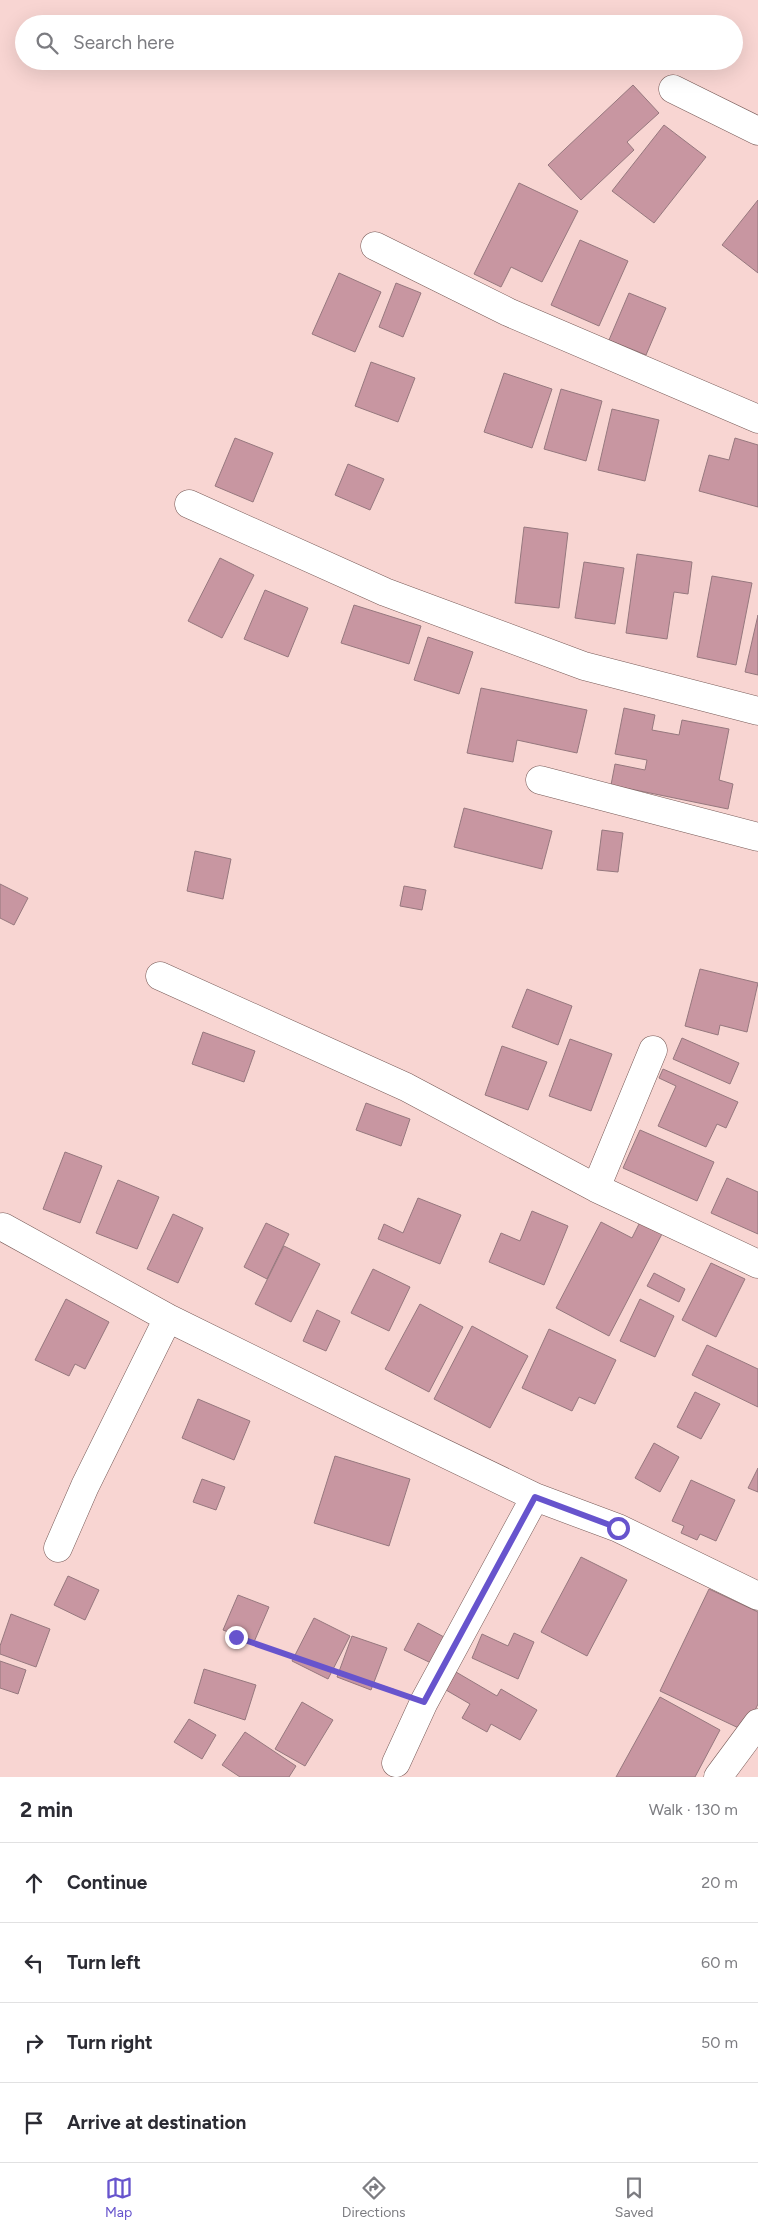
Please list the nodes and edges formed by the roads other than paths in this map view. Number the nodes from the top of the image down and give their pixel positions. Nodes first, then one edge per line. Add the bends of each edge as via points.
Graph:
1 (673, 89) dead end
2 (758, 131) edge
3 (375, 246) dead end
4 (758, 418) edge
5 (189, 504) dead end
6 (758, 711) edge
7 (540, 780) dead end
8 (758, 836) edge
9 (160, 976) dead end
10 (653, 1050) dead end
11 (596, 1188) junction
12 (3, 1227) dead end
13 (758, 1264) edge
14 (168, 1318) junction
15 (535, 1497) junction
16 (58, 1548) dead end
17 (758, 1596) edge
18 (758, 1723) edge
19 (396, 1763) dead end
20 (718, 1777) edge

1 - 2 street
3 - 4 street via 508,312
5 - 6 street via 385,592 584,666
7 - 8 street
9 - 11 street via 406,1087
10 - 11 street
11 - 13 street
12 - 14 street
14 - 15 street
14 - 16 street
15 - 17 street via 618,1528
15 - 19 street via 424,1702
18 - 20 street

